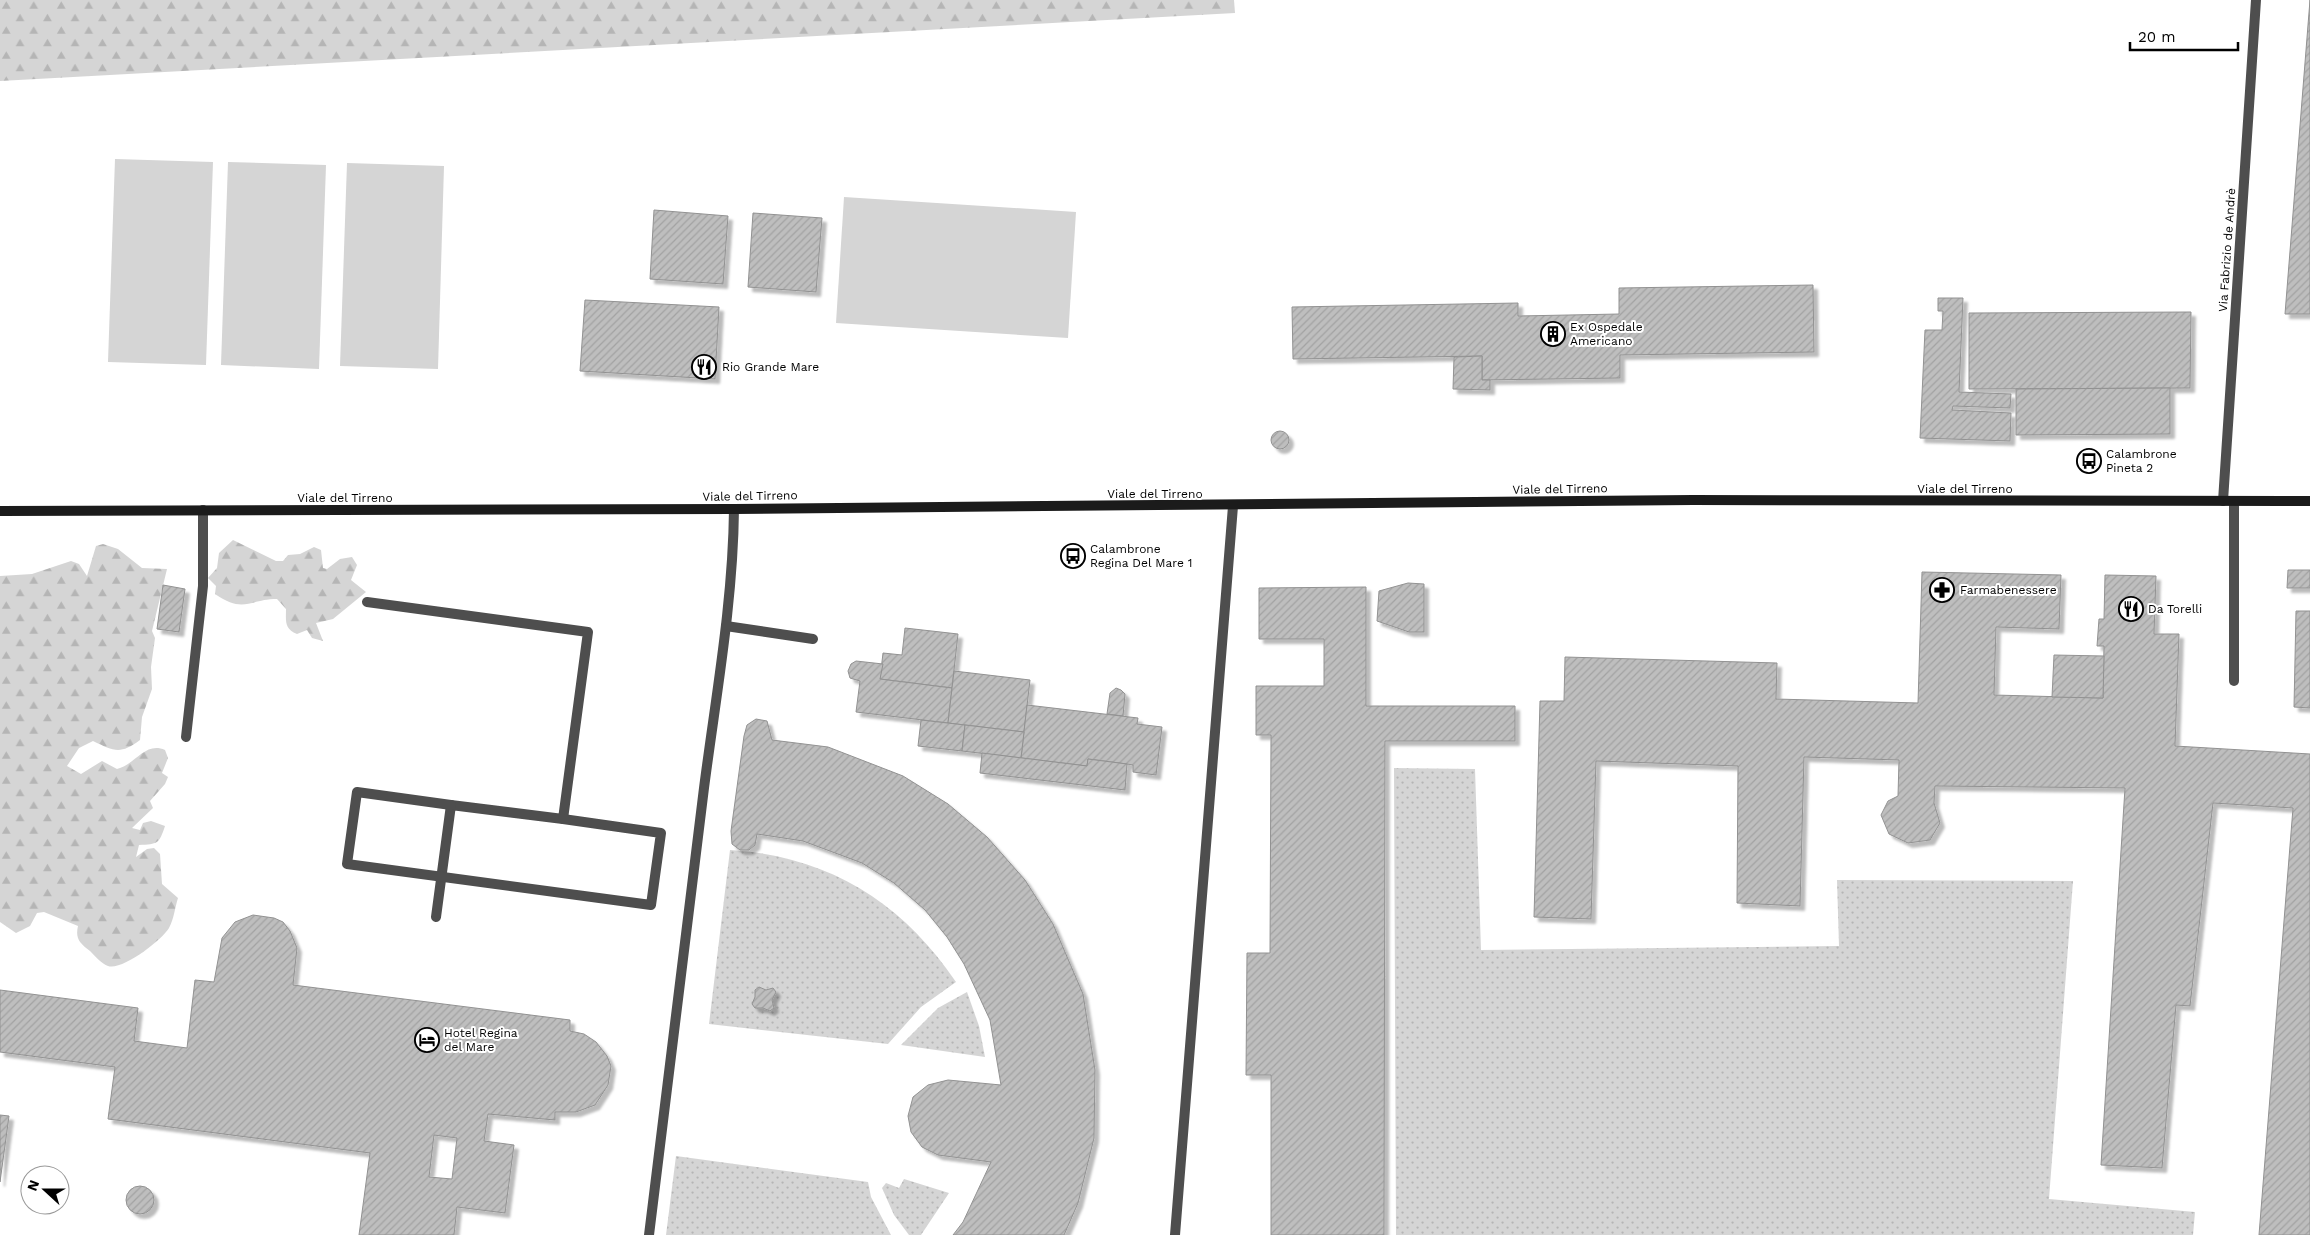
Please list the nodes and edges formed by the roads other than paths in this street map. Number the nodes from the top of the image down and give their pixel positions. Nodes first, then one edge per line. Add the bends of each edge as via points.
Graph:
1 (2256, 0) edge
2 (2223, 501) junction
3 (2234, 501) junction
4 (2310, 501) edge
5 (1233, 506) junction
6 (734, 509) junction
7 (203, 510) junction
8 (0, 511) edge
9 (367, 602) dead end
10 (726, 626) junction
11 (813, 639) dead end
12 (2234, 681) dead end
13 (186, 737) dead end
14 (451, 804) junction
15 (563, 819) junction
16 (441, 877) junction
17 (436, 917) dead end
18 (649, 1235) edge
19 (1175, 1235) edge

1 - 2 street, Via Fabrizio de Andrè
2 - 3 main road, Viale del Tirreno
2 - 5 main road, Viale del Tirreno via 1693,500
3 - 4 main road, Viale del Tirreno
3 - 12 street
5 - 6 main road, Viale del Tirreno
5 - 19 street
6 - 7 main road, Viale del Tirreno
6 - 10 street via 734,552
7 - 8 main road, Viale del Tirreno
7 - 13 street via 203,586
9 - 15 street via 588,632
10 - 11 street
10 - 18 street
14 - 15 street
14 - 16 street
14 - 16 street via 357,792 347,864
15 - 16 street via 661,833 651,905
16 - 17 street

